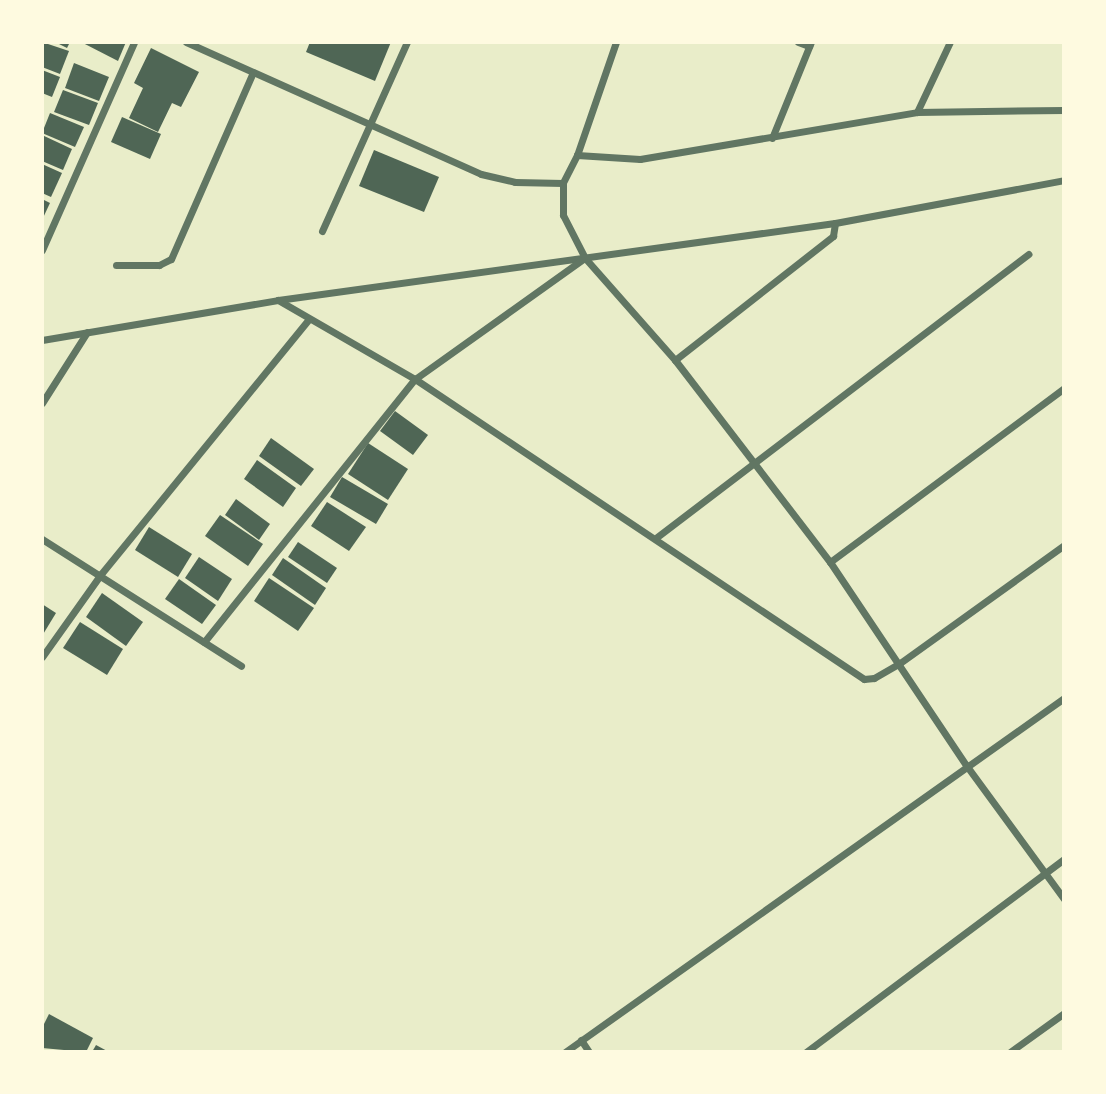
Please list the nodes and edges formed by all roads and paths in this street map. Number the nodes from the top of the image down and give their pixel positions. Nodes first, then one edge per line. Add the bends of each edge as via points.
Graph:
1 (134, 42) edge
2 (186, 42) edge
3 (407, 42) edge
4 (615, 42) edge
5 (798, 42) edge
6 (950, 42) edge
7 (810, 44) edge
8 (202, 45) edge
9 (253, 72) junction
10 (1064, 110) edge
11 (917, 112) junction
12 (371, 124) junction
13 (772, 138) junction
14 (578, 155) junction
15 (1064, 180) edge
16 (563, 183) junction
17 (835, 223) junction
18 (322, 231) dead end
19 (42, 250) edge
20 (1028, 254) dead end
21 (585, 258) junction
22 (116, 265) dead end
23 (278, 300) junction
24 (308, 320) junction
25 (87, 332) junction
26 (42, 340) edge
27 (675, 360) junction
28 (415, 379) junction
29 (1064, 388) edge
30 (42, 403) edge
31 (754, 462) junction
32 (657, 537) junction
33 (42, 538) edge
34 (1064, 545) edge
35 (830, 562) junction
36 (101, 574) junction
37 (204, 642) junction
38 (42, 657) edge
39 (900, 663) junction
40 (241, 666) dead end
41 (1064, 698) edge
42 (966, 765) junction
43 (1064, 859) edge
44 (1045, 873) junction
45 (1064, 899) edge
46 (1064, 1013) edge
47 (581, 1041) junction
48 (565, 1052) edge
49 (589, 1052) edge
50 (806, 1052) edge
51 (1010, 1052) edge

1 - 19 street
2 - 8 street
3 - 12 street
4 - 14 street
5 - 7 street
6 - 11 street
7 - 13 street
8 - 9 street
9 - 12 street
9 - 22 street via 171,259 159,265
10 - 11 street
11 - 13 street
12 - 16 street via 481,174 515,182
12 - 18 street
13 - 14 street via 640,159
14 - 16 street
15 - 17 street
16 - 21 street via 563,215
17 - 21 street
17 - 27 street via 833,236
20 - 31 street
21 - 23 street
21 - 27 street
21 - 28 street
23 - 24 street
23 - 25 street
24 - 28 street
24 - 36 street
25 - 26 street
25 - 30 street
27 - 31 street
28 - 32 street
28 - 37 street
29 - 35 street
31 - 32 street
31 - 35 street
32 - 39 street via 864,679
33 - 36 street
34 - 39 street
35 - 39 street
36 - 37 street
36 - 38 street
37 - 40 street
39 - 42 street
41 - 42 street
42 - 44 street
42 - 47 street
43 - 44 street
44 - 45 street
44 - 50 street
46 - 51 street
47 - 48 street
47 - 49 street

